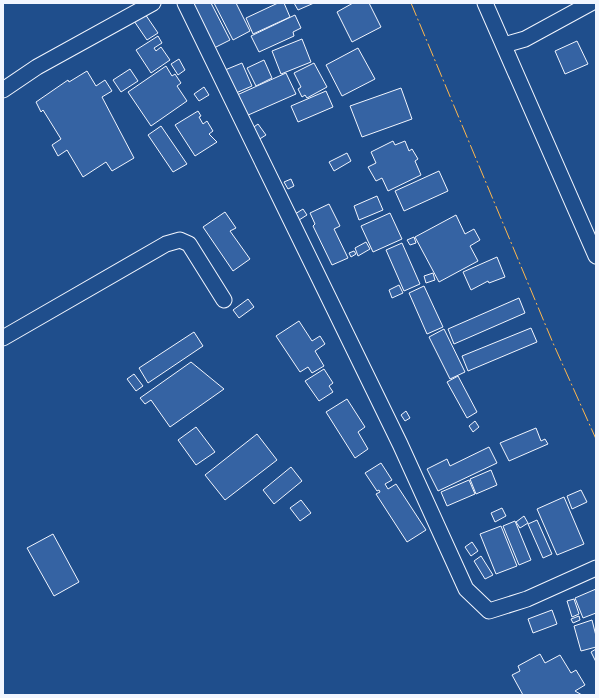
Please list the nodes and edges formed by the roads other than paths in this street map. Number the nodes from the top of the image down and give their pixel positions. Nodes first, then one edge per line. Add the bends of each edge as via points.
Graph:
1 (153, 3) edge
2 (185, 3) edge
3 (485, 3) edge
4 (591, 3) edge
5 (504, 45) junction
6 (3, 90) edge
7 (596, 256) edge
8 (224, 300) dead end
9 (3, 338) edge
10 (596, 568) edge

1 - 6 street via 37,67
2 - 10 street via 400,444 466,589 489,612 528,599
3 - 5 street
4 - 5 street via 525,39
5 - 7 street
8 - 9 street via 189,244 180,240 166,244

